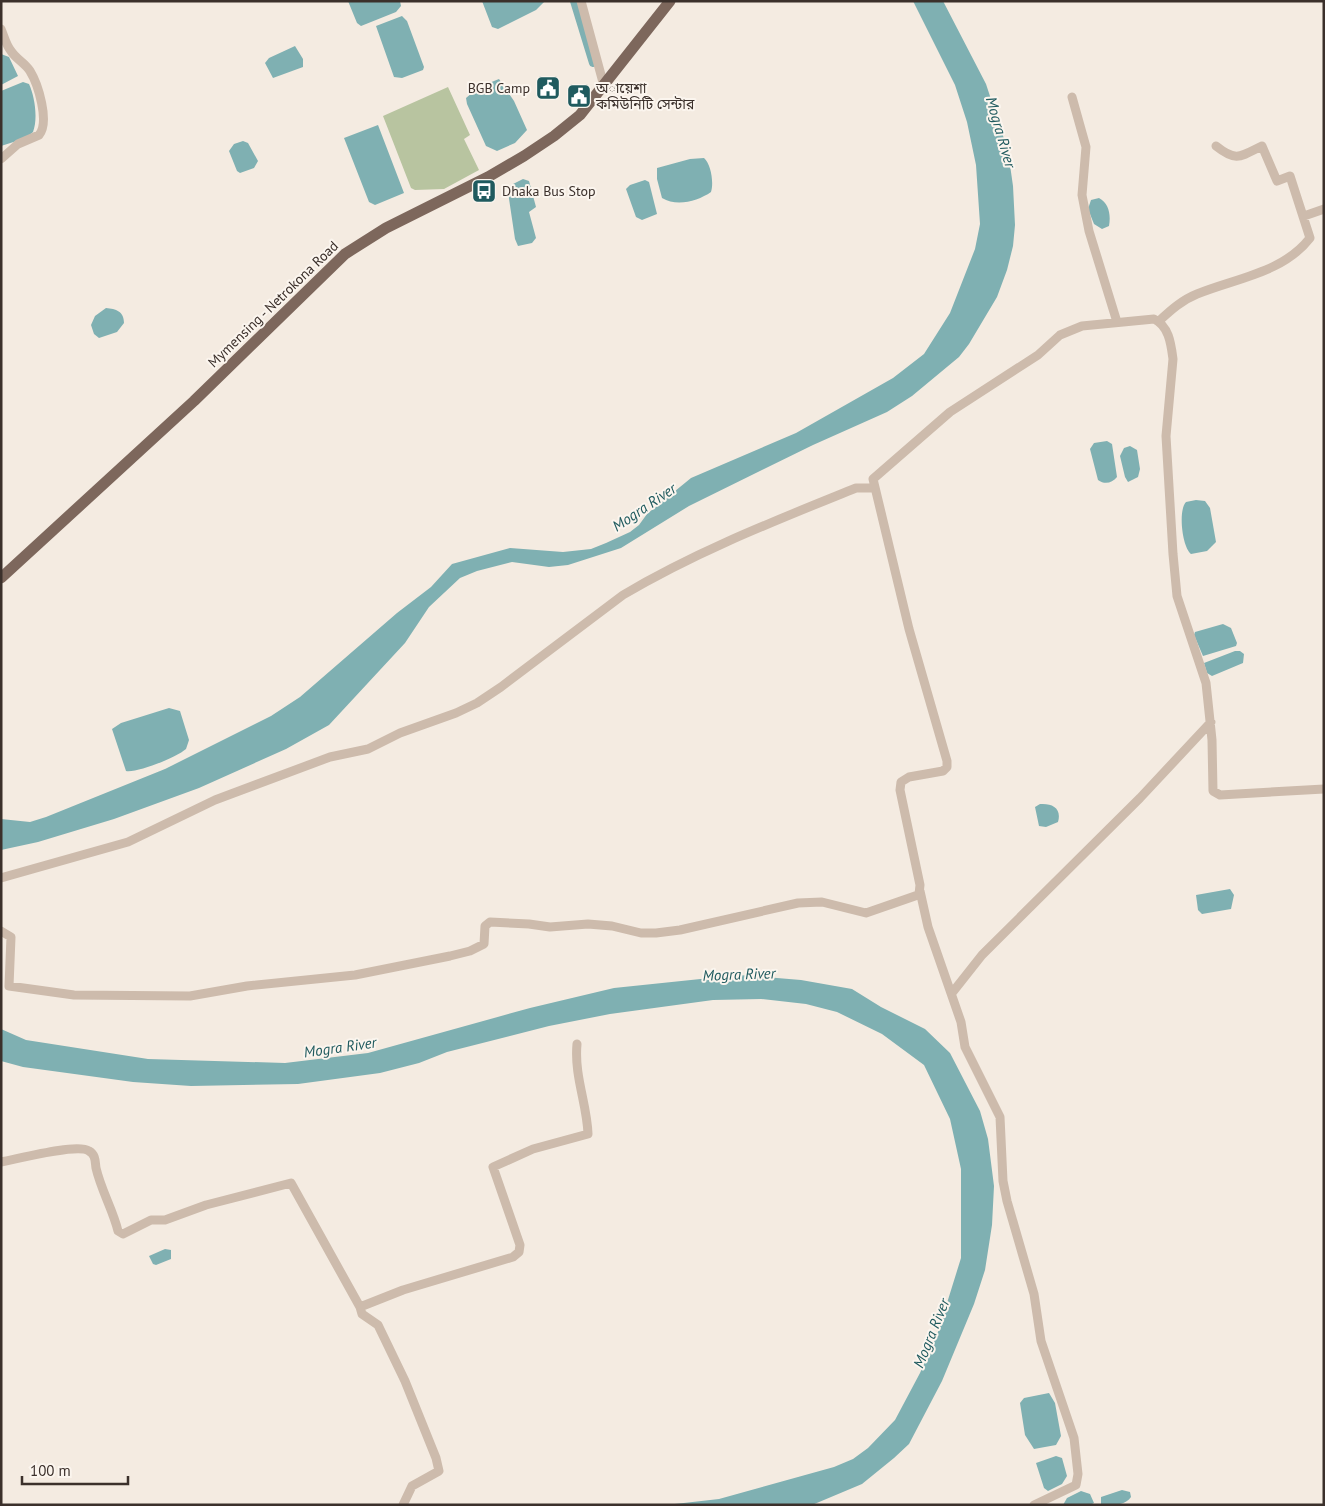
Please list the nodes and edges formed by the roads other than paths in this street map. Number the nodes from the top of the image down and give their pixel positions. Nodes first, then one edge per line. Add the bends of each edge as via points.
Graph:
1 (580, 1) edge
2 (670, 1) edge
3 (1, 29) edge
4 (604, 86) junction
5 (1072, 97) dead end
6 (1216, 146) dead end
7 (1, 159) edge
8 (1324, 209) edge
9 (1304, 216) junction
10 (1159, 321) junction
11 (1117, 322) junction
12 (874, 488) junction
13 (1, 578) edge
14 (1211, 722) junction
15 (1324, 789) edge
16 (1, 878) edge
17 (920, 891) junction
18 (1, 931) edge
19 (952, 993) junction
20 (577, 1044) dead end
21 (1, 1162) edge
22 (360, 1306) junction
23 (403, 1505) edge
24 (1034, 1505) edge

1 - 4 street
2 - 4 main road, Mymensing - Netrokona Road
3 - 7 street via 10,51 24,63 35,80 44,125 39,134 18,144
4 - 13 main road, Mymensing - Netrokona Road via 580,115 524,156 386,228 345,254 194,400
5 - 11 street via 1086,147 1082,195 1089,231
6 - 9 street via 1236,158 1262,146 1277,181 1290,176
8 - 9 street
9 - 10 street via 1310,238 1290,259 1198,294 1174,307
10 - 11 street via 1146,318
10 - 14 street via 1168,336 1173,359 1166,436 1177,596 1206,683
11 - 12 street via 1082,326 1060,335 1038,356 950,412 877,474 873,479
12 - 16 street via 856,488 744,533 643,583 493,692 456,713 368,748 330,757 216,800 128,842
12 - 17 street via 880,500 909,629 947,761 943,770 909,777 901,782
14 - 15 street via 1215,794
14 - 19 street via 1140,798 982,955
17 - 18 street via 915,896 866,913 822,902 798,903 656,933 588,924 550,928 490,922 485,926 484,944 450,956 355,975 167,997 74,995 9,986 12,937
17 - 19 street via 928,927
19 - 24 street via 965,1047 1000,1117 1007,1200 1034,1294 1042,1341 1074,1438 1076,1485
20 - 22 street via 577,1073 588,1134 533,1149 492,1167 520,1245 519,1252 513,1257
21 - 22 street via 64,1150 83,1148 90,1151 118,1231 123,1234 151,1220 165,1220 206,1205 291,1183
22 - 23 street via 362,1314 378,1325 392,1352 439,1465 438,1471 412,1486

